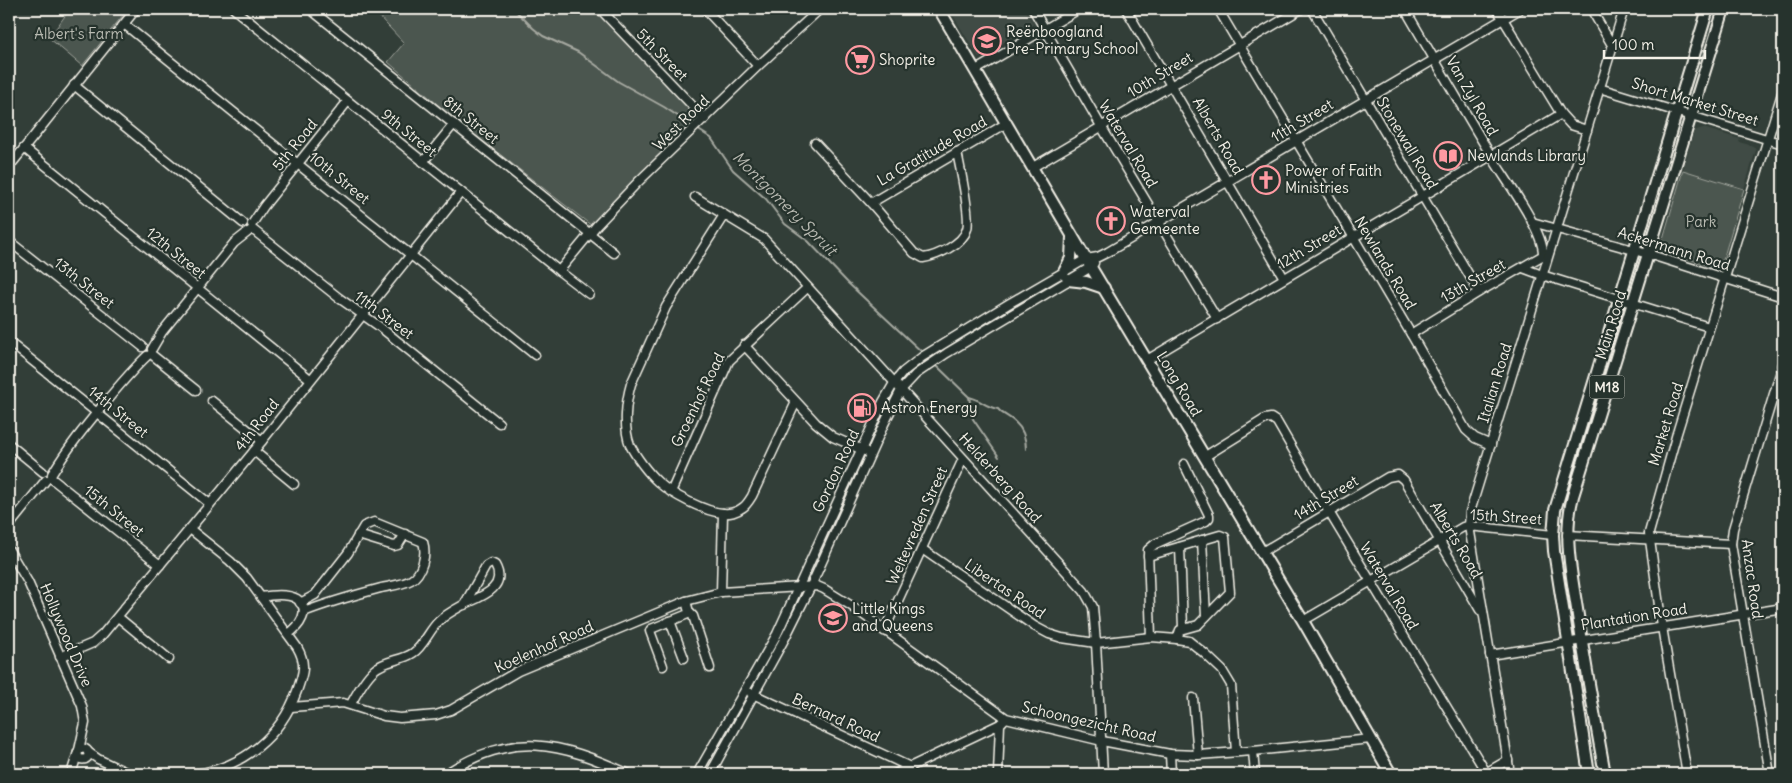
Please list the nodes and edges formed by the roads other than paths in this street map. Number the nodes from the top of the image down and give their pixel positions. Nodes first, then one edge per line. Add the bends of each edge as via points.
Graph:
1 (136, 9) edge
2 (234, 9) edge
3 (310, 9) edge
4 (600, 9) edge
5 (705, 9) edge
6 (939, 9) edge
7 (1033, 9) edge
8 (1079, 9) edge
9 (1126, 9) edge
10 (1218, 9) edge
11 (1301, 9) edge
12 (1312, 9) edge
13 (1405, 9) edge
14 (1497, 9) edge
15 (1520, 9) edge
16 (1591, 9) edge
17 (1624, 9) edge
18 (1708, 9) edge
19 (1724, 9) edge
20 (816, 10) edge
21 (1503, 19) junction
22 (124, 24) junction
23 (1045, 29) junction
24 (1239, 44) junction
25 (1612, 45) junction
26 (1434, 59) junction
27 (758, 66) junction
28 (976, 70) junction
29 (74, 85) junction
30 (1171, 85) junction
31 (1599, 88) junction
32 (1783, 90) edge
33 (1365, 100) junction
34 (348, 101) junction
35 (1676, 111) junction
36 (1561, 114) junction
37 (1691, 115) junction
38 (1007, 123) junction
39 (454, 124) junction
40 (699, 124) junction
41 (1101, 126) junction
42 (1587, 130) junction
43 (1768, 139) junction
44 (1297, 140) junction
45 (816, 143) dead end
46 (1783, 144) edge
47 (24, 148) junction
48 (957, 152) junction
49 (1491, 156) junction
50 (423, 162) junction
51 (298, 163) junction
52 (9, 167) edge
53 (1033, 167) junction
54 (1228, 181) junction
55 (461, 192) junction
56 (1423, 196) junction
57 (695, 197) dead end
58 (871, 203) junction
59 (724, 216) junction
60 (1158, 222) junction
61 (1532, 222) junction
62 (247, 226) junction
63 (1556, 227) junction
64 (1071, 232) junction
65 (590, 234) junction
66 (1354, 237) junction
67 (9, 241) edge
68 (1635, 251) junction
69 (614, 253) dead end
70 (1546, 253) junction
71 (410, 254) junction
72 (1648, 254) junction
73 (1088, 263) junction
74 (1523, 268) junction
75 (559, 270) junction
76 (1542, 275) junction
77 (1065, 277) junction
78 (1284, 278) junction
79 (1725, 279) junction
80 (197, 288) junction
81 (807, 288) junction
82 (1104, 288) junction
83 (1479, 292) junction
84 (589, 294) dead end
85 (1783, 297) edge
86 (1620, 300) junction
87 (1633, 304) junction
88 (362, 315) junction
89 (1217, 319) junction
90 (1710, 328) junction
91 (1411, 334) junction
92 (9, 342) edge
93 (744, 345) junction
94 (147, 350) junction
95 (535, 356) dead end
96 (1148, 360) junction
97 (1783, 365) edge
98 (310, 379) junction
99 (894, 383) junction
100 (196, 390) dead end
101 (901, 390) junction
102 (212, 402) dead end
103 (796, 402) junction
104 (97, 412) junction
105 (499, 423) dead end
106 (262, 441) junction
107 (9, 444) edge
108 (1491, 445) junction
109 (861, 450) junction
110 (254, 451) junction
111 (870, 454) junction
112 (1204, 457) junction
113 (963, 459) junction
114 (1184, 464) dead end
115 (47, 475) junction
116 (1404, 480) joint
117 (294, 484) dead end
118 (671, 492) junction
119 (210, 504) junction
120 (23, 506) junction
121 (1329, 512) junction
122 (723, 514) junction
123 (9, 520) edge
124 (9, 526) edge
125 (1469, 526) junction
126 (190, 529) junction
127 (405, 534) junction
128 (358, 535) junction
129 (1553, 535) junction
130 (1567, 535) junction
131 (1202, 540) junction
132 (1440, 540) junction
133 (1649, 540) junction
134 (1732, 544) junction
135 (1180, 547) junction
136 (922, 549) junction
137 (9, 551) edge
138 (1262, 552) junction
139 (1148, 556) junction
140 (160, 565) junction
141 (1370, 581) junction
142 (811, 586) junction
143 (798, 588) junction
144 (721, 592) junction
145 (261, 597) junction
146 (686, 601) junction
147 (300, 603) junction
148 (464, 605) junction
149 (1783, 608) edge
150 (304, 612) junction
151 (688, 612) junction
152 (1483, 615) junction
153 (1743, 615) junction
154 (1206, 616) junction
155 (118, 618) junction
156 (670, 621) junction
157 (1303, 621) junction
158 (1662, 627) junction
159 (1183, 628) junction
160 (884, 631) junction
161 (288, 634) junction
162 (1151, 637) junction
163 (1177, 638) junction
164 (1581, 639) junction
165 (1568, 642) junction
166 (1096, 643) junction
167 (1490, 655) junction
168 (60, 657) junction
169 (684, 658) dead end
170 (169, 659) dead end
171 (663, 666) dead end
172 (710, 668) dead end
173 (744, 690) junction
174 (754, 695) junction
175 (1193, 698) dead end
176 (351, 704) junction
177 (291, 707) junction
178 (1003, 721) junction
179 (1371, 739) junction
180 (1102, 741) junction
181 (1253, 751) junction
182 (1236, 752) junction
183 (83, 754) junction
184 (1170, 754) junction
185 (1198, 755) junction
186 (1508, 760) junction
187 (612, 766) junction
188 (910, 771) edge
189 (210, 773) edge
190 (71, 774) edge
191 (75, 774) edge
192 (130, 774) edge
193 (196, 774) edge
194 (444, 774) edge
195 (606, 774) edge
196 (629, 774) edge
197 (697, 774) edge
198 (710, 774) edge
199 (895, 774) edge
200 (998, 774) edge
201 (1103, 774) edge
202 (1171, 774) edge
203 (1255, 774) edge
204 (1391, 774) edge
205 (1486, 774) edge
206 (1510, 774) edge
207 (1589, 774) edge
208 (1605, 774) edge
209 (1687, 774) edge
210 (1770, 774) edge

1 - 22 street
2 - 34 street, 9th Street
3 - 39 street, 8th Street
4 - 40 street, 5th Street
5 - 27 street
6 - 28 main road, Long Road
7 - 23 street, Waterval Road
8 - 23 street
9 - 30 street, Alberts Road
10 - 24 street, Newlands Road
11 - 24 street, 10th Street
12 - 33 street, Stonewall Road
13 - 26 street, Van Zyl Road
14 - 21 street
15 - 21 street, 11th Street
16 - 25 street
17 - 25 street, Italian Road
18 - 35 main road, Main Road / M18
19 - 37 main road, Main Road / M18
20 - 27 street, West Road
21 - 26 street, 11th Street
21 - 36 street
22 - 29 street
22 - 51 street, 10th Street
23 - 28 street
23 - 41 street, Waterval Road
24 - 30 street, 10th Street
24 - 44 street, Newlands Road
25 - 31 street, Italian Road
26 - 33 street, 11th Street
26 - 49 street, Van Zyl Road
27 - 40 street, West Road
28 - 38 main road, Long Road
29 - 47 street
29 - 62 street, 11th Street
30 - 41 street, 10th Street
30 - 54 street, Alberts Road
31 - 35 street, Short Market Street
31 - 42 street, Italian Road
32 - 43 street, Market Road
33 - 44 street, 11th Street
33 - 56 street, Stonewall Road
34 - 50 street, 9th Street
34 - 51 street, 5th Road
35 - 37 street, Short Market Street
35 - 68 main road, Main Road / M18
36 - 42 street via 1571,125
36 - 49 street, 12th Street
37 - 43 street, Short Market Street
37 - 72 main road, Main Road / M18
38 - 48 street, La Gratitude Road
38 - 53 main road, Long Road
39 - 50 street
39 - 65 street, 8th Street
40 - 65 street, West Road via 638,182
41 - 53 street, 10th Street
41 - 60 street, Waterval Road
42 - 63 street, Italian Road
43 - 46 street, Short Market Street
43 - 79 street, Market Road
44 - 54 street, 11th Street
44 - 66 street, Newlands Road
45 - 58 street
47 - 52 street
47 - 80 street, 12th Street
48 - 58 street, La Gratitude Road
48 - 58 street via 967,229 958,241 940,253 923,258 918,256
49 - 56 street, 12th Street
49 - 61 street, Van Zyl Road
50 - 55 street, 9th Street
51 - 62 street, 5th Road
51 - 71 street, 10th Street
53 - 64 main road, Long Road
54 - 60 street, 11th Street
54 - 78 street, Alberts Road
55 - 71 street, 4th Road
55 - 75 street, 9th Street
56 - 66 street, 12th Street
56 - 83 street, Stonewall Road
57 - 59 street, Helderberg Road
59 - 81 street, Helderberg Road via 764,239
59 - 118 street via 666,307 628,396 630,444 656,480
60 - 73 street, 11th Street
60 - 89 street, Waterval Road
61 - 63 street
61 - 70 street, Van Zyl Road
62 - 80 street, 5th Road
62 - 88 street, 11th Street
63 - 68 street, Ackermann Road
63 - 70 street, Italian Road
64 - 73 main road, Long Road
64 - 77 main road via 1072,258
65 - 69 street, 8th Street
65 - 75 street, West Road
66 - 78 street, 12th Street
66 - 91 street, Newlands Road
67 - 94 street, 13th Street
68 - 72 street, Ackermann Road
68 - 86 main road, Main Road / M18
70 - 74 street, 13th Street
70 - 76 street, Italian Road
71 - 88 street, 4th Road
71 - 95 street, 10th Street
72 - 79 street, Ackermann Road
72 - 87 main road, Main Road / M18
73 - 77 street, Gordon Road
73 - 82 main road, Long Road
74 - 76 street, 13th Street
74 - 83 street, 13th Street
75 - 84 street, 9th Street
76 - 86 street, 13th Street
76 - 108 street, Italian Road
77 - 82 main road
77 - 99 street, Gordon Road via 1010,303 925,355 911,364
77 - 101 street, Gordon Road via 933,362
78 - 89 street, 12th Street
79 - 85 street, Ackermann Road
79 - 90 street, Market Road
80 - 94 street, 5th Road
80 - 98 street, 12th Street
81 - 93 street, Groenhof Road
81 - 99 street, Helderberg Road
82 - 96 main road, Long Road
83 - 91 street, 13th Street
86 - 87 street, 13th Street
86 - 129 main road, Main Road / M18 via 1558,500
87 - 90 street, 13th Street
87 - 130 main road, Main Road / M18 via 1573,496
88 - 98 street, 4th Road
88 - 105 street, 11th Street
89 - 96 street, 12th Street
90 - 133 street, Market Road via 1651,522
91 - 108 street, Newlands Road via 1466,430
92 - 104 street, 14th Street
93 - 103 street
93 - 118 street, Groenhof Road via 730,360
94 - 100 street, 13th Street
94 - 104 street, 5th Road
96 - 112 main road, Long Road
97 - 134 street, Anzac Road via 1733,529
98 - 106 street, 4th Road
99 - 101 street, Helderberg Road
99 - 109 street, Gordon Road
101 - 111 street, Gordon Road
101 - 113 street, Helderberg Road
102 - 106 street
103 - 109 street via 825,431
103 - 122 street via 752,496 742,508
104 - 115 street, 5th Road
104 - 119 street, 14th Street
106 - 110 street, 4th Road
107 - 115 street, 15th Street
108 - 125 street, Italian Road via 1470,512
109 - 111 street
109 - 143 street, Gordon Road
110 - 117 street
110 - 119 street, 4th Road
111 - 142 street, Gordon Road
112 - 121 street, Waterval Road via 1265,419 1274,419 1280,424
112 - 138 main road, Long Road
113 - 136 street, Weltevreden Street
113 - 166 street, Helderberg Road via 1084,591 1092,607
114 - 139 street via 1209,518 1150,547
115 - 120 street, 5th Road
115 - 140 street, 15th Street
116 - 121 street, 14th Street via 1398,475 1388,476
116 - 132 street, Alberts Road
118 - 122 street
119 - 126 street, 4th Road
120 - 123 street, 5th Road
120 - 124 street, 5th Road
121 - 138 street, 14th Street
121 - 141 street, Waterval Road
122 - 144 street
125 - 129 street, 15th Street
125 - 132 street, 15th Street
125 - 152 street, Italian Road
126 - 140 street, 4th Road
126 - 145 street via 230,561
127 - 128 street via 394,546
127 - 128 street via 374,522 364,526
127 - 150 street via 423,542 425,548 420,567 411,580
128 - 147 street via 315,595
129 - 165 main road, Main Road / M18
130 - 133 street
130 - 164 main road, Main Road / M18
131 - 135 street
131 - 154 street
131 - 154 street via 1220,535 1225,537 1230,590
132 - 141 street, 15th Street
132 - 152 street, Alberts Road
133 - 134 street
133 - 158 street, Market Road
134 - 153 street, Anzac Road
135 - 139 street
135 - 159 street
136 - 160 street, Weltevreden Street
136 - 166 street, Libertas Road via 1034,626 1062,638
137 - 168 street, Hollywood Drive via 24,572
138 - 157 main road, Long Road
139 - 162 street
140 - 155 street, 4th Road
141 - 157 street, 15th Street
141 - 205 street, Waterval Road
142 - 143 street, Koelenhof Road
142 - 160 street, Schoongezicht Road via 824,589
142 - 174 street, Gordon Road
143 - 144 street, Koelenhof Road
143 - 173 street, Gordon Road via 777,634
144 - 146 street, Koelenhof Road
145 - 147 street via 283,596 297,599
145 - 161 street
146 - 151 street
146 - 176 street, Koelenhof Road via 518,671 451,710 436,715 384,716
147 - 150 street
148 - 148 street via 484,568 489,564 495,565 498,575 491,592
148 - 176 street via 437,623 414,652 372,671
149 - 153 street, Plantation Road
150 - 161 street via 298,627
151 - 156 street
151 - 172 street via 693,616
152 - 167 street, Italian Road
153 - 158 street, Plantation Road
153 - 210 street, Anzac Road
154 - 159 street via 1198,625
155 - 168 street, 4th Road via 98,639
155 - 170 street
156 - 169 street
156 - 171 street via 650,631
157 - 179 main road, Long Road
158 - 164 street, Plantation Road
158 - 209 street, Market Road
159 - 163 street
160 - 178 street, Schoongezicht Road
161 - 177 street via 304,664
162 - 163 street, Libertas Road
162 - 166 street, Libertas Road
163 - 182 street, Libertas Road via 1189,641 1204,653 1222,670 1231,685
164 - 165 street, Plantation Road
164 - 208 main road, Main Road / M18
165 - 167 street, Plantation Road
165 - 207 main road, Main Road / M18
166 - 180 street, Helderberg Road
167 - 186 street, Italian Road
168 - 183 street, Hollywood Drive via 82,706 85,724
173 - 174 street, Bernard Road
173 - 197 street, Gordon Road
174 - 188 street, Bernard Road
174 - 198 street, Gordon Road
175 - 185 street
176 - 177 street, Koelenhof Road
177 - 189 street via 272,735 259,747
178 - 180 street, Schoongezicht Road
178 - 188 street
178 - 200 street
179 - 181 street, Schoongezicht Road
179 - 204 main road, Long Road
180 - 184 street, Schoongezicht Road
180 - 201 street, Helderberg Road
181 - 182 street, Schoongezicht Road
181 - 203 street
182 - 185 street, Schoongezicht Road
183 - 190 street, Hollywood Drive
183 - 191 street, Hollywood Drive
183 - 192 street
184 - 185 street, Schoongezicht Road
184 - 202 street
186 - 205 street
186 - 206 street, Italian Road
187 - 194 street via 573,751 522,744 478,756
187 - 195 street
187 - 196 street
188 - 199 street
189 - 193 street

